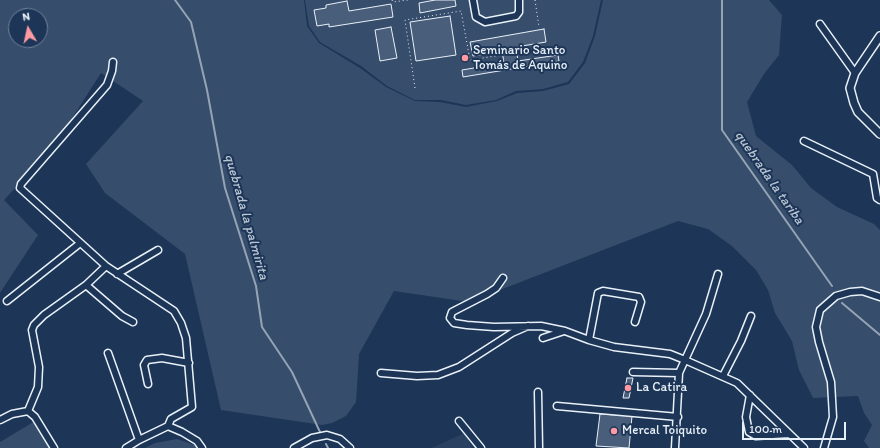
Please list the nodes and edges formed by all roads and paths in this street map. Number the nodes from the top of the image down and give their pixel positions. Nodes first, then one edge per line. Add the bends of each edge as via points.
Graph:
1 (392, 0) edge
2 (408, 0) edge
3 (473, 0) edge
4 (520, 0) edge
5 (535, 0) edge
6 (820, 24) dead end
7 (539, 27) dead end
8 (880, 36) edge
9 (502, 55) dead end
10 (113, 62) dead end
11 (855, 73) junction
12 (415, 88) dead end
13 (880, 134) edge
14 (804, 141) dead end
15 (880, 200) edge
16 (80, 244) junction
17 (158, 250) dead end
18 (106, 266) junction
19 (117, 274) junction
20 (718, 274) dead end
21 (503, 278) dead end
22 (86, 285) junction
23 (880, 297) edge
24 (7, 302) dead end
25 (751, 316) dead end
26 (133, 322) dead end
27 (635, 322) dead end
28 (529, 325) junction
29 (565, 331) junction
30 (543, 338) dead end
31 (589, 340) junction
32 (108, 353) dead end
33 (685, 360) junction
34 (189, 363) junction
35 (633, 372) dead end
36 (381, 373) dead end
37 (679, 374) junction
38 (723, 376) junction
39 (148, 384) dead end
40 (538, 392) dead end
41 (750, 395) junction
42 (557, 406) dead end
43 (28, 411) junction
44 (678, 418) junction
45 (0, 420) edge
46 (459, 421) dead end
47 (168, 426) junction
48 (789, 434) junction
49 (139, 440) junction
50 (54, 448) edge
51 (126, 448) edge
52 (202, 448) edge
53 (294, 448) edge
54 (350, 448) edge
55 (481, 448) edge
56 (539, 448) edge
57 (675, 448) edge
58 (804, 448) edge
59 (824, 448) edge

1 - 2 path
3 - 4 street via 476,17 485,22 516,16
5 - 7 path
6 - 11 street
8 - 11 street
9 - 12 path via 470,60 461,11 405,20
10 - 16 street via 107,85 20,188
11 - 13 street via 850,88 854,103 858,112
14 - 15 street via 872,174 877,198
16 - 18 street
16 - 24 street
17 - 19 street
18 - 19 street
18 - 22 street
19 - 34 street via 174,311 186,338
20 - 33 street via 706,314
21 - 28 street via 496,288 452,312 450,318 454,322 467,325
22 - 26 street via 122,316
22 - 43 street via 44,315 32,330 39,367 38,387
23 - 59 street via 862,291 850,292 836,296 820,310 816,327 831,382 833,417
25 - 38 street
27 - 31 street via 641,302 639,297 603,291 598,293
28 - 29 street
28 - 36 street via 459,366 438,374 417,376
29 - 30 street
29 - 31 street
31 - 33 street via 614,347 670,354
32 - 49 street
33 - 37 street
33 - 38 street
34 - 39 street via 162,358 147,360 144,365
34 - 47 street via 192,407 171,419
35 - 37 street
37 - 44 street
38 - 41 street via 738,383
40 - 56 street
41 - 48 street
41 - 48 street via 746,417 749,432 756,436
42 - 44 street
43 - 45 street via 12,414
43 - 50 street via 35,417
44 - 57 street
46 - 55 street
47 - 49 street
47 - 52 street via 197,441
48 - 58 street
49 - 51 street
53 - 54 street via 312,438 327,435 340,439

